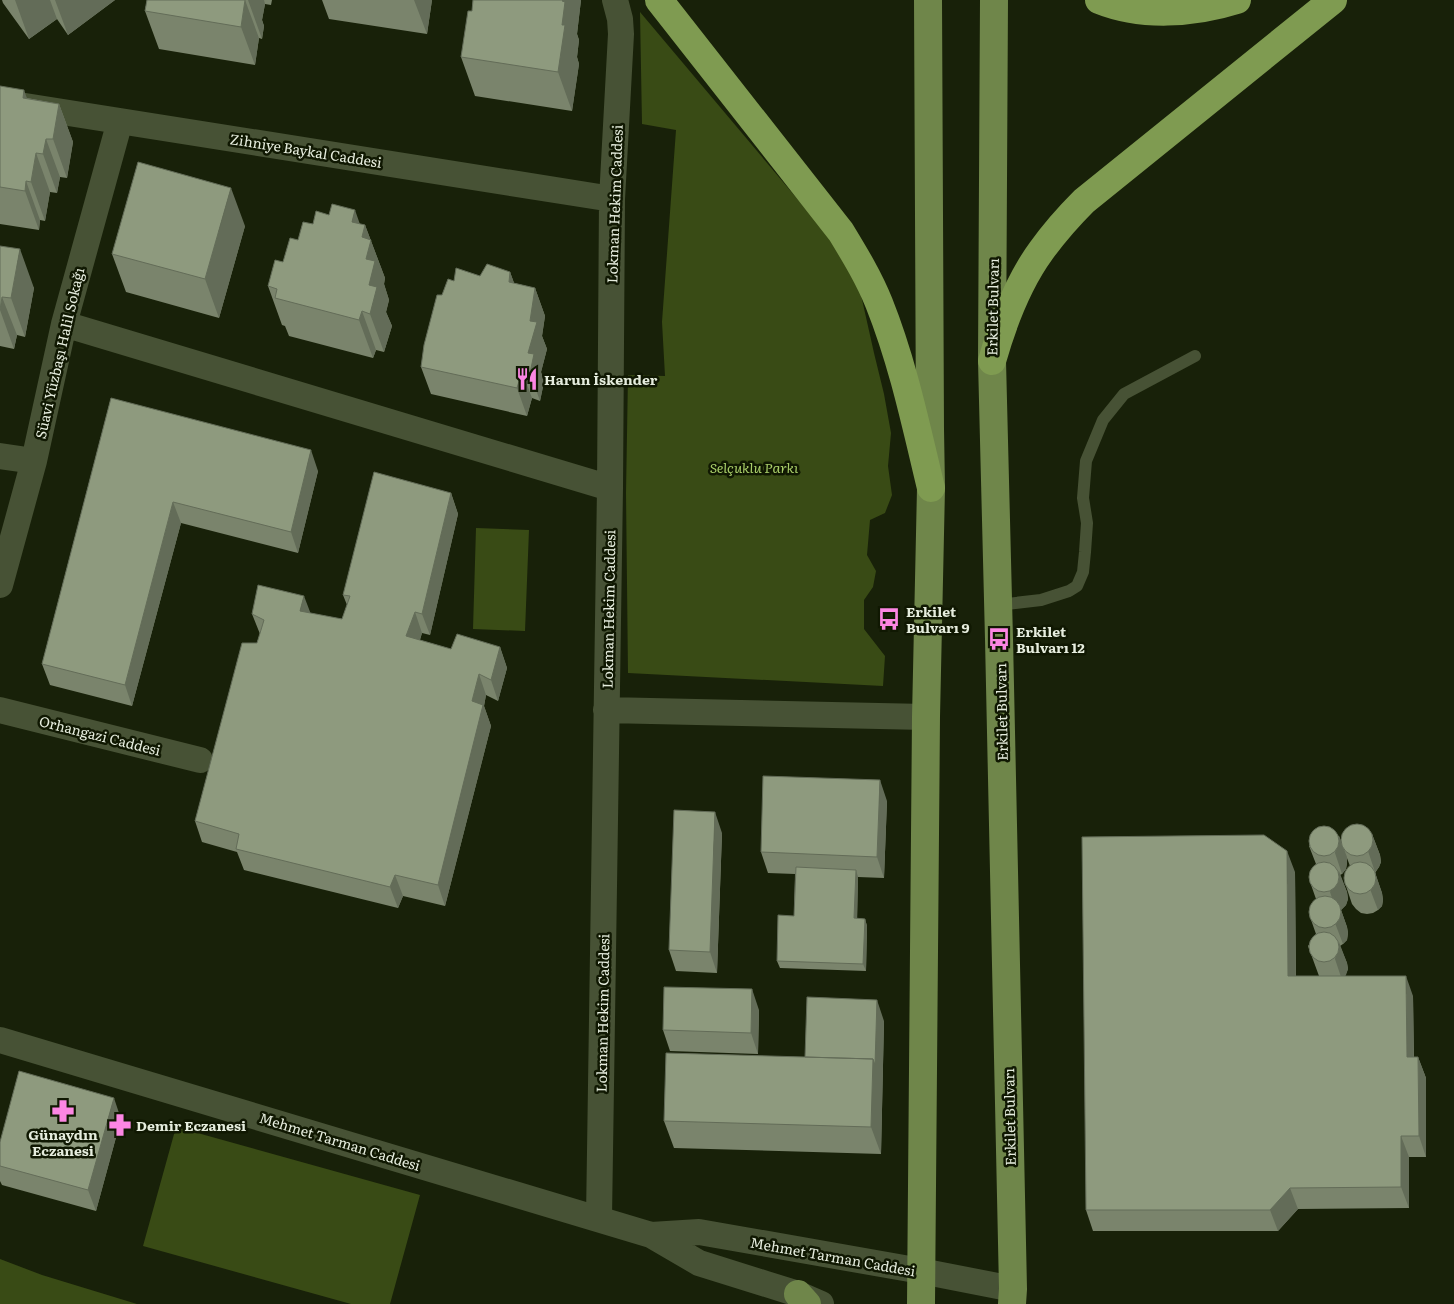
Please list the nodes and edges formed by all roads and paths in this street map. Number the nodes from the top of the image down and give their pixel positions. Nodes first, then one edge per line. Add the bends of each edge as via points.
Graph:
1 (615, 0) edge
2 (659, 0) edge
3 (928, 0) edge
4 (994, 0) edge
5 (1099, 0) edge
6 (1237, 0) edge
7 (1333, 0) edge
8 (0, 102) edge
9 (120, 121) junction
10 (612, 199) junction
11 (64, 324) junction
12 (1195, 356) dead end
13 (992, 361) junction
14 (0, 456) edge
15 (34, 462) junction
16 (610, 488) junction
17 (931, 488) junction
18 (0, 585) edge
19 (998, 605) junction
20 (0, 710) edge
21 (606, 710) junction
22 (926, 717) junction
23 (200, 760) dead end
24 (0, 1040) edge
25 (599, 1218) junction
26 (651, 1235) junction
27 (921, 1271) junction
28 (1013, 1296) edge
29 (809, 1301) edge
30 (921, 1304) edge

1 - 10 street, Lokman Hekim Caddesi via 621,34
2 - 17 highway via 841,232 861,266 893,340
3 - 17 main road
4 - 13 main road, Erkilet Bulvarı
5 - 6 highway via 1147,11 1195,9
7 - 13 highway via 1078,207 1024,277 1000,332
8 - 9 street, Zihniye Baykal Caddesi
9 - 10 street, Zihniye Baykal Caddesi
9 - 11 street, Süavi Yüzbaşı Halil Sokağı
10 - 16 street, Lokman Hekim Caddesi
11 - 15 street, Süavi Yüzbaşı Halil Sokağı
11 - 16 street
12 - 19 lane via 1124,394 1103,420 1086,461 1083,498 1087,523 1085,552 1083,572 1077,586 1041,600
13 - 19 main road, Erkilet Bulvarı
14 - 15 street
15 - 18 street, Süavi Yüzbaşı Halil Sokağı
16 - 21 street, Lokman Hekim Caddesi
17 - 22 main road
19 - 28 main road, Erkilet Bulvarı
20 - 23 street, Orhangazi Caddesi
21 - 22 street
21 - 25 street, Lokman Hekim Caddesi
22 - 27 main road
24 - 25 street, Mehmet Tarman Caddesi
25 - 26 street, Mehmet Tarman Caddesi
26 - 27 street, Mehmet Tarman Caddesi via 699,1232
26 - 29 street, Mehmet Tarman Caddesi via 699,1263
27 - 28 street, Mehmet Tarman Caddesi
27 - 30 main road

